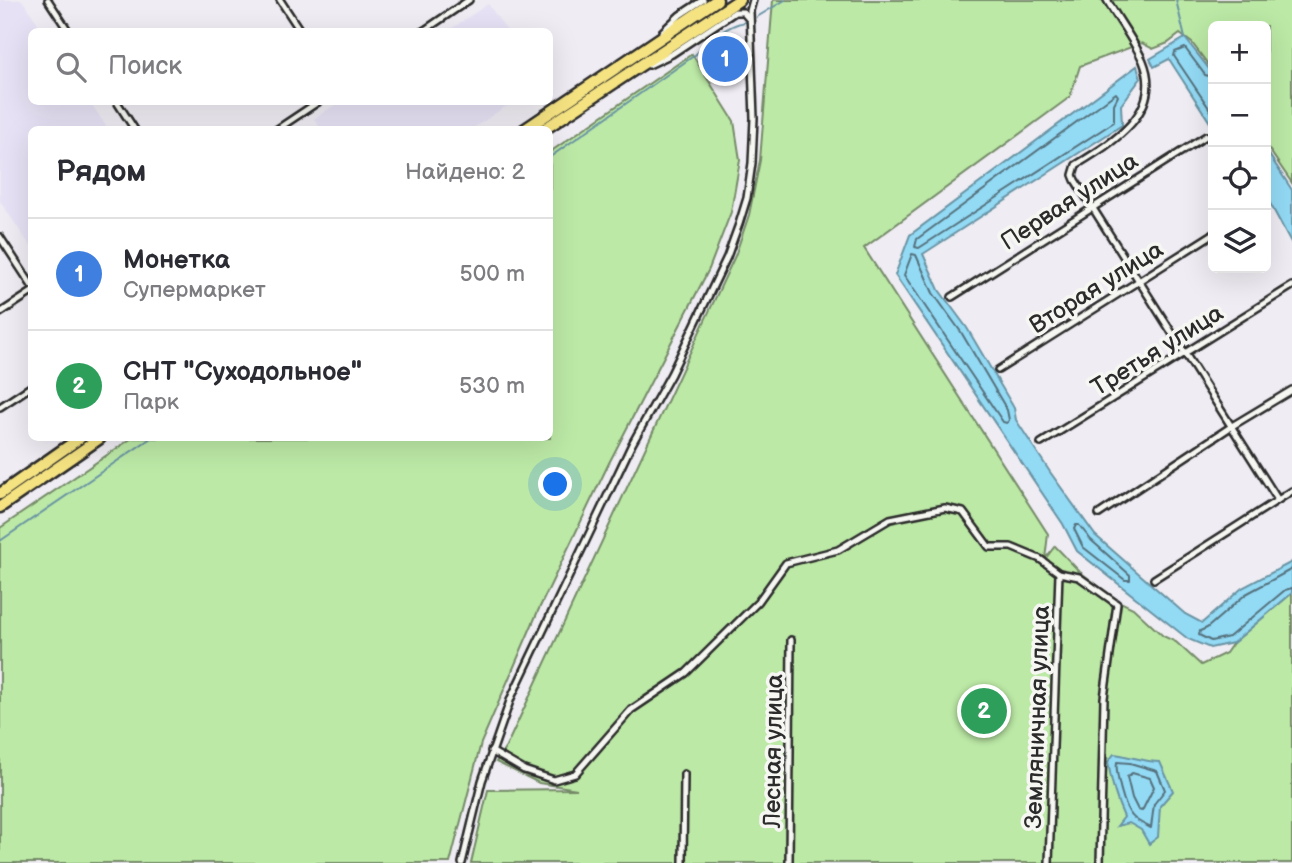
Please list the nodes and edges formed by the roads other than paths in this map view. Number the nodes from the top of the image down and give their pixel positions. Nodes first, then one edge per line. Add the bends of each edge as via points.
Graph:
1 (48, 0) edge
2 (280, 0) edge
3 (469, 0) edge
4 (703, 0) edge
5 (718, 0) edge
6 (739, 0) edge
7 (753, 0) edge
8 (1107, 0) edge
9 (750, 23) junction
10 (66, 28) edge
11 (298, 28) edge
12 (428, 28) edge
13 (644, 48) junction
14 (620, 78) junction
15 (119, 105) edge
16 (314, 105) edge
17 (132, 126) edge
18 (282, 126) edge
19 (530, 126) edge
20 (549, 126) edge
21 (1206, 136) dead end
22 (1093, 207) junction
23 (0, 237) edge
24 (1208, 237) edge
25 (28, 280) edge
26 (1139, 281) junction
27 (1292, 286) edge
28 (28, 295) edge
29 (952, 297) dead end
30 (0, 313) edge
31 (1185, 353) junction
32 (998, 370) dead end
33 (28, 389) edge
34 (1292, 390) edge
35 (0, 407) edge
36 (1232, 426) junction
37 (76, 441) edge
38 (96, 441) edge
39 (1041, 443) dead end
40 (1292, 491) edge
41 (0, 494) edge
42 (1278, 500) junction
43 (0, 507) edge
44 (1099, 514) dead end
45 (1059, 573) junction
46 (1154, 579) dead end
47 (791, 640) dead end
48 (491, 751) junction
49 (684, 774) dead end
50 (462, 863) edge
51 (683, 863) edge
52 (789, 863) edge
53 (1049, 863) edge
54 (1100, 863) edge

1 - 10 street
2 - 11 street
3 - 12 street
4 - 13 street
5 - 13 highway
6 - 14 highway
7 - 9 street
8 - 22 street via 1143,62 1147,91 1124,134 1076,164 1075,180
9 - 14 street via 746,13 734,12 672,54
9 - 48 street via 752,163 739,224 671,374 632,444 511,698
13 - 19 highway
14 - 20 highway
15 - 17 street
16 - 18 street
21 - 22 street, Первая улица
22 - 26 street
22 - 29 street, Первая улица
23 - 25 street
24 - 26 street, Вторая улица
26 - 31 street
26 - 32 street, Вторая улица
27 - 31 street, Третья улица
28 - 30 street
31 - 36 street
31 - 39 street, Третья улица
33 - 35 street
34 - 36 street
36 - 42 street
36 - 44 street
37 - 41 highway
38 - 43 highway
40 - 42 street
42 - 46 street
45 - 48 street via 1010,547 989,547 963,512 945,508 890,519 838,550 786,563 758,602 685,673 631,710 575,774 554,780
45 - 53 street, Земляничная улица
45 - 54 street via 1079,577 1117,604 1104,698
47 - 52 street, Лесная улица
48 - 50 street
49 - 51 street

